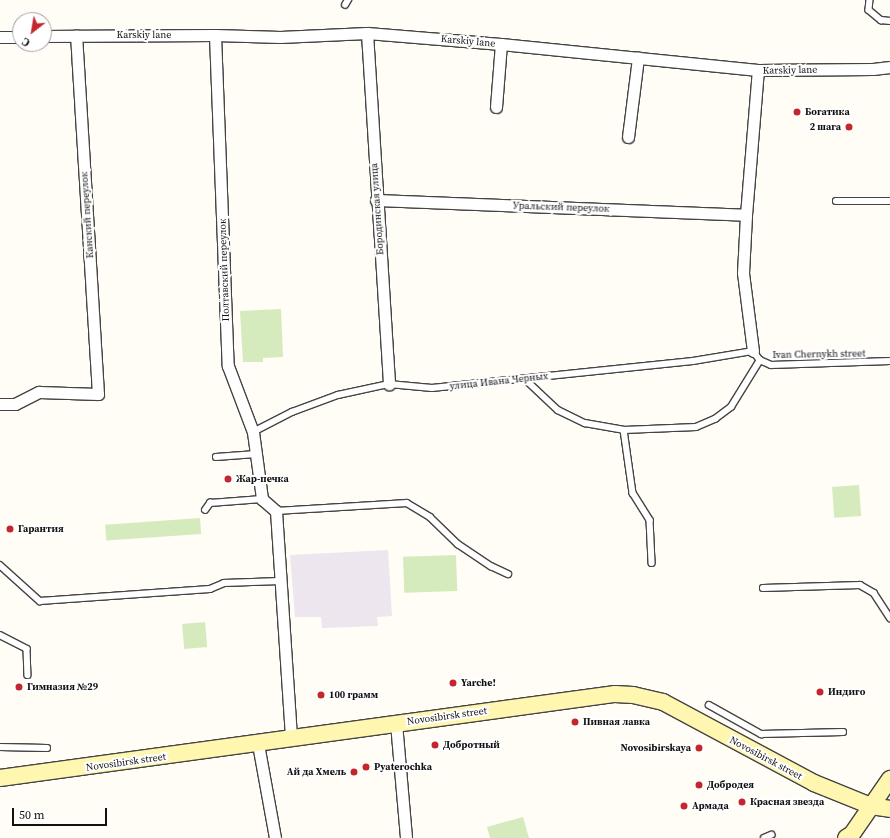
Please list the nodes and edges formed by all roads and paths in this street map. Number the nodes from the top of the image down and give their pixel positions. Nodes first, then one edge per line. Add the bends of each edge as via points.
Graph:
1 (870, 0) edge
2 (890, 21) edge
3 (367, 33) junction
4 (214, 35) junction
5 (52, 36) edge
6 (76, 36) junction
7 (12, 37) edge
8 (0, 38) edge
9 (501, 44) junction
10 (638, 58) junction
11 (890, 67) edge
12 (758, 70) junction
13 (496, 108) dead end
14 (628, 137) dead end
15 (376, 200) junction
16 (836, 201) dead end
17 (890, 201) edge
18 (746, 215) junction
19 (757, 356) junction
20 (890, 360) edge
21 (525, 379) junction
22 (389, 384) junction
23 (0, 404) edge
24 (624, 430) junction
25 (253, 432) junction
26 (256, 454) junction
27 (216, 457) dead end
28 (262, 499) junction
29 (205, 510) dead end
30 (276, 510) junction
31 (652, 563) dead end
32 (0, 565) edge
33 (508, 574) dead end
34 (280, 581) junction
35 (763, 588) dead end
36 (890, 618) edge
37 (0, 634) edge
38 (28, 675) dead end
39 (709, 705) dead end
40 (396, 724) junction
41 (843, 732) dead end
42 (291, 738) junction
43 (258, 744) junction
44 (0, 748) edge
45 (48, 748) dead end
46 (0, 778) edge
47 (890, 779) edge
48 (871, 806) junction
49 (890, 809) edge
50 (771, 835) dead end
51 (852, 837) edge
52 (275, 838) edge
53 (406, 838) edge
54 (764, 838) edge

1 - 2 lane via 869,10 881,20
3 - 4 street, Karskiy lane via 280,37
3 - 9 street, Karskiy lane
3 - 15 street, Бородинская улица
4 - 6 street, Karskiy lane
4 - 25 street, Полтавский переулок via 228,366
5 - 6 street, Karskiy lane
6 - 23 street, Канский переулок via 98,394 39,392 15,404
7 - 8 street
9 - 10 street, Karskiy lane
9 - 13 street
10 - 12 street, Karskiy lane
10 - 14 street
11 - 12 street, Karskiy lane
12 - 18 street
15 - 18 street, Уральский переулок
15 - 22 street, Бородинская улица
16 - 17 lane
18 - 19 street via 743,273
19 - 20 lane, Ivan Chernykh street via 771,366
19 - 21 lane, улица Ивана Черных
19 - 24 lane via 731,407 715,419 696,427
21 - 22 lane, улица Ивана Черных via 432,388
21 - 24 lane via 558,410 585,423
22 - 25 lane, улица Ивана Черных via 338,395 292,412
24 - 31 lane via 633,493 650,520
25 - 26 street, Полтавский переулок
26 - 27 lane
26 - 28 street, Полтавский переулок
28 - 29 lane via 210,503
28 - 30 street
30 - 33 lane via 407,503 430,517 458,544
30 - 34 street
32 - 34 lane via 40,601 210,589 224,583
34 - 42 street
35 - 36 lane via 860,585 874,593
37 - 38 lane via 27,649
39 - 41 lane via 761,734
40 - 42 street, Novosibirsk street
40 - 48 street, Novosibirsk street via 596,695 632,695 663,702 814,783
40 - 53 street
42 - 43 street, Novosibirsk street
43 - 46 street, Novosibirsk street
43 - 52 street
44 - 45 lane
47 - 48 street
48 - 49 street, Novosibirsk street
48 - 51 street
50 - 54 lane

